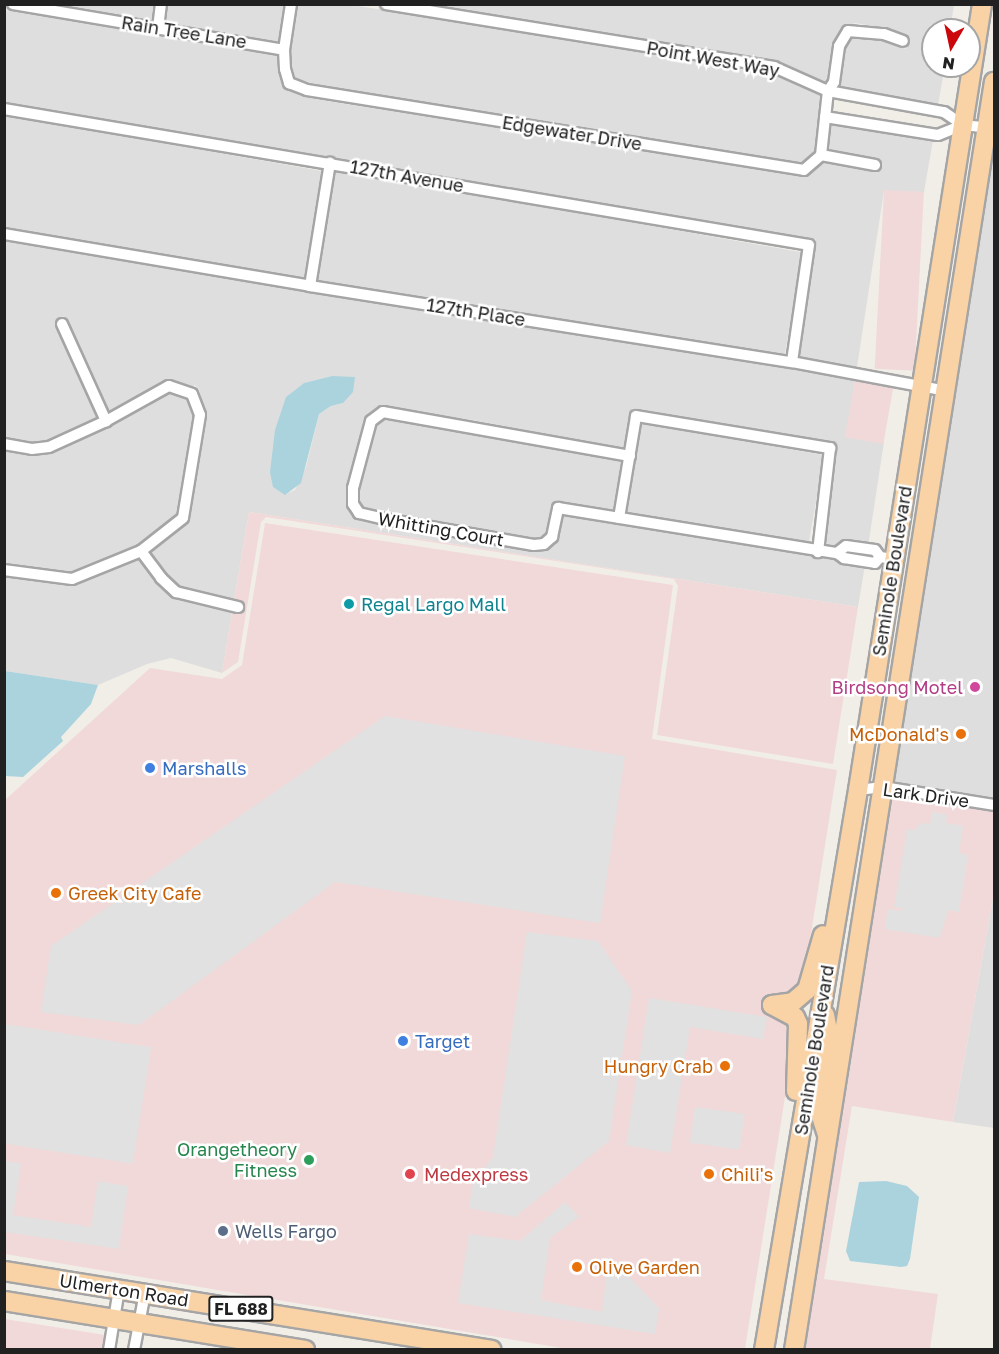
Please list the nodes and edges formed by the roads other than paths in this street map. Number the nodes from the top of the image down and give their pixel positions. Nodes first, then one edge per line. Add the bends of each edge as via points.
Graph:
1 (13, 4) edge
2 (160, 4) edge
3 (291, 4) edge
4 (386, 4) edge
5 (982, 4) edge
6 (158, 28) junction
7 (903, 41) dead end
8 (284, 50) junction
9 (994, 82) edge
10 (828, 91) junction
11 (4, 109) edge
12 (825, 117) junction
13 (963, 125) junction
14 (991, 128) edge
15 (821, 155) junction
16 (330, 163) junction
17 (875, 165) dead end
18 (4, 234) edge
19 (310, 286) junction
20 (62, 324) dead end
21 (792, 362) junction
22 (922, 386) junction
23 (947, 391) junction
24 (106, 421) junction
25 (4, 444) edge
26 (630, 456) junction
27 (619, 518) junction
28 (852, 546) junction
29 (141, 551) junction
30 (818, 552) junction
31 (837, 554) junction
32 (887, 558) junction
33 (851, 559) junction
34 (4, 570) edge
35 (238, 607) dead end
36 (883, 788) junction
37 (858, 790) junction
38 (994, 805) edge
39 (846, 857) junction
40 (822, 1001) junction
41 (828, 1138) junction
42 (791, 1190) junction
43 (4, 1271) edge
44 (119, 1289) junction
45 (145, 1293) junction
46 (4, 1301) edge
47 (113, 1318) junction
48 (139, 1322) junction
49 (109, 1350) edge
50 (134, 1350) edge
51 (305, 1350) edge
52 (492, 1350) edge
53 (764, 1350) edge
54 (794, 1350) edge

1 - 6 street, Rain Tree Lane
2 - 6 street
3 - 8 street
4 - 10 street, Point West Way via 774,67
5 - 13 main road, Seminole Boulevard
6 - 8 street, Rain Tree Lane
7 - 10 street via 884,34 848,31
8 - 15 street, Edgewater Drive via 289,83 334,96 804,170
9 - 14 main road, Seminole Boulevard
10 - 12 street
10 - 13 street, Point West Way via 944,112
11 - 16 street, 127th Avenue
12 - 13 street via 938,135
12 - 15 street
13 - 14 street
13 - 22 main road, Seminole Boulevard
14 - 23 main road, Seminole Boulevard
15 - 17 street
16 - 19 street
16 - 21 street, 127th Avenue via 809,245
18 - 19 street, 127th Place
19 - 21 street, 127th Place
20 - 24 street
21 - 22 street, 127th Place
22 - 23 street, 127th Place
22 - 32 main road, Seminole Boulevard
23 - 36 main road, Seminole Boulevard
24 - 25 street via 49,447
24 - 29 street via 170,386 192,394 200,415 183,518
26 - 27 street
26 - 27 street, Whitting Court via 383,412 371,421 353,488 353,504 359,513 534,546 552,537 558,508
26 - 30 street via 636,416 830,448
27 - 30 street, Whitting Court
28 - 31 street
28 - 32 street via 875,550
28 - 33 street
29 - 34 street via 72,579
29 - 35 street via 176,592
30 - 31 street, Whitting Court
31 - 33 street, Whitting Court
32 - 33 street, Whitting Court via 875,563
32 - 37 main road, Seminole Boulevard
36 - 37 street, Lark Drive
36 - 38 street, Lark Drive
36 - 41 main road, Seminole Boulevard
37 - 39 main road, Seminole Boulevard
39 - 40 main road, Seminole Boulevard
39 - 42 main road via 807,990 793,1002 772,1005 795,1017 800,1033
40 - 41 main road via 829,1035 819,1110
40 - 42 main road, Seminole Boulevard
41 - 54 main road, Seminole Boulevard
42 - 53 main road, Seminole Boulevard
43 - 44 main road, Ulmerton Road / FL 688
44 - 45 main road, Ulmerton Road / FL 688
44 - 47 street
45 - 48 street
45 - 52 main road, Ulmerton Road / FL 688
46 - 47 main road, Ulmerton Road / FL 688
47 - 48 main road, Ulmerton Road / FL 688
47 - 49 street
48 - 50 street
48 - 51 main road, Ulmerton Road / FL 688

